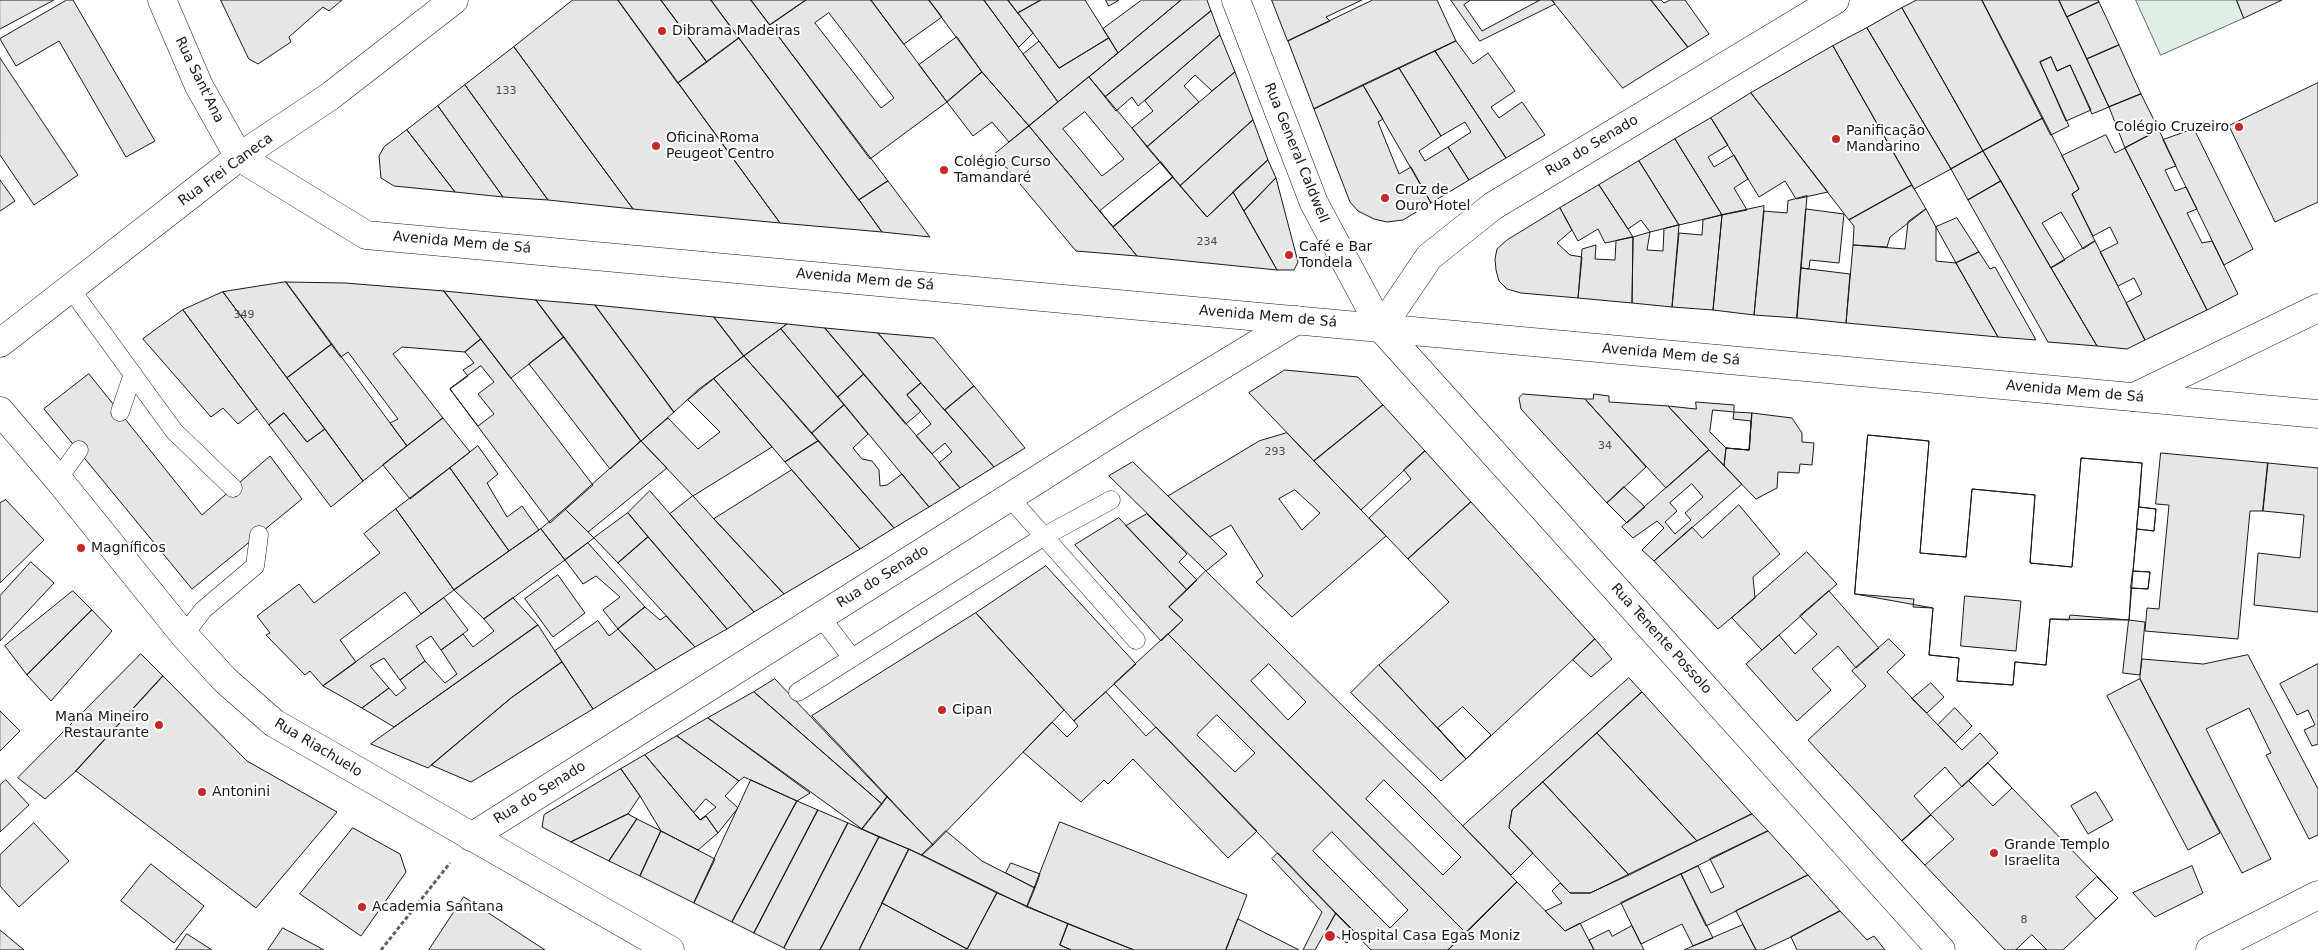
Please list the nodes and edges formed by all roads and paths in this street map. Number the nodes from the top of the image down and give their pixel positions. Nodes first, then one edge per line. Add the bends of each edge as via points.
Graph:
1 (162, 0) edge
2 (454, 0) edge
3 (1236, 0) edge
4 (1835, 0) edge
5 (1804, 8) edge
6 (239, 157) junction
7 (70, 288) junction
8 (2318, 308) edge
9 (1297, 320) junction
10 (1381, 328) junction
11 (0, 343) edge
12 (133, 374) junction
13 (2134, 397) junction
14 (120, 412) dead end
15 (2318, 414) edge
16 (3, 418) edge
17 (79, 450) dead end
18 (58, 478) junction
19 (233, 488) dead end
20 (1009, 497) junction
21 (1111, 500) dead end
22 (259, 535) dead end
23 (1043, 536) junction
24 (820, 616) junction
25 (184, 635) junction
26 (1136, 640) dead end
27 (852, 658) junction
28 (798, 692) dead end
29 (471, 837) junction
30 (2318, 896) edge
31 (381, 950) edge
32 (670, 950) edge
33 (1941, 950) edge
34 (2210, 950) edge

1 - 6 main road, Rua Sant'Ana via 199,86
2 - 6 main road, Rua Frei Caneca via 329,98
3 - 10 main road, Rua General Caldwell via 1314,203
4 - 5 main road, Rua do Senado
5 - 10 main road, Rua do Senado via 1493,206 1429,257
6 - 7 main road, Rua Frei Caneca
6 - 9 main road, Avenida Mem de Sá via 366,235
7 - 11 main road, Rua Frei Caneca
7 - 12 lane
8 - 13 main road
9 - 10 main road, Avenida Mem de Sá
9 - 20 main road, Rua do Senado
10 - 13 main road, Avenida Mem de Sá
10 - 33 main road, Rua Tenente Possolo
12 - 14 lane
12 - 19 lane via 174,431
13 - 15 main road, Avenida Mem de Sá
16 - 18 main road, Rua Riachuelo
17 - 18 lane
18 - 25 main road, Rua Riachuelo
20 - 23 lane
20 - 24 main road, Rua do Senado
21 - 23 lane
22 - 25 lane via 255,566 203,610
23 - 26 lane
23 - 27 lane
24 - 27 lane
24 - 29 main road, Rua do Senado
25 - 29 main road, Rua Riachuelo via 225,680 274,723
27 - 28 lane
29 - 31 path
29 - 32 main road, Rua Riachuelo
30 - 34 main road

